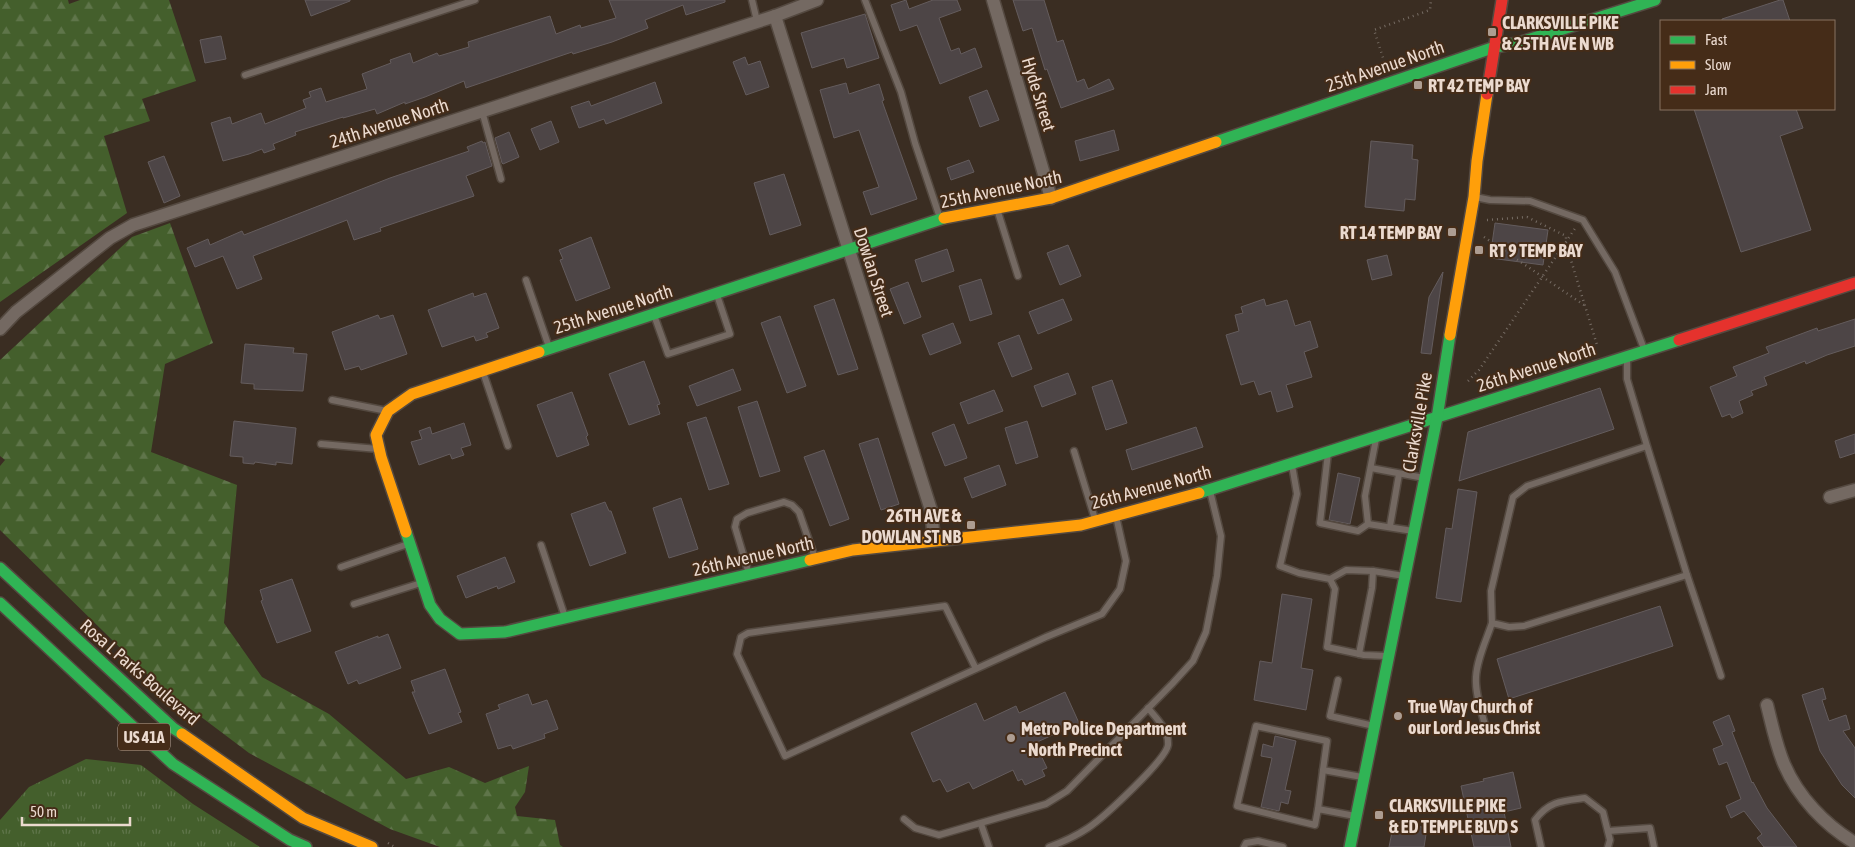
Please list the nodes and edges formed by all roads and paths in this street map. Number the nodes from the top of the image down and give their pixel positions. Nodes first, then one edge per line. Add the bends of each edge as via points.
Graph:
1 (475, 0) edge
2 (752, 0) edge
3 (817, 0) edge
4 (865, 0) edge
5 (993, 0) edge
6 (1431, 0) edge
7 (1502, 0) edge
8 (1647, 1) edge
9 (774, 16) junction
10 (757, 21) junction
11 (1495, 47) junction
12 (1387, 68) dead end
13 (245, 75) dead end
14 (482, 111) junction
15 (501, 179) dead end
16 (1474, 197) junction
17 (1051, 198) junction
18 (996, 208) junction
19 (941, 219) junction
20 (1582, 219) junction
21 (1487, 220) dead end
22 (1484, 237) dead end
23 (1566, 241) junction
24 (848, 248) junction
25 (1018, 276) dead end
26 (1542, 276) junction
27 (526, 280) dead end
28 (1855, 283) edge
29 (716, 293) junction
30 (1585, 306) junction
31 (654, 314) junction
32 (0, 329) edge
33 (1597, 345) dead end
34 (550, 348) junction
35 (1644, 350) junction
36 (1626, 356) junction
37 (482, 371) junction
38 (1468, 381) dead end
39 (332, 400) dead end
40 (388, 411) junction
41 (1438, 418) junction
42 (1376, 438) junction
43 (321, 444) dead end
44 (508, 446) dead end
45 (1647, 446) junction
46 (379, 449) junction
47 (1074, 452) dead end
48 (1328, 452) junction
49 (1291, 464) junction
50 (1371, 468) junction
51 (1399, 474) junction
52 (1425, 478) junction
53 (1210, 490) junction
54 (1855, 490) edge
55 (1830, 497) dead end
56 (1116, 515) junction
57 (1096, 521) junction
58 (1368, 524) junction
59 (1390, 526) junction
60 (1414, 531) junction
61 (934, 540) junction
62 (409, 544) junction
63 (541, 545) dead end
64 (815, 559) junction
65 (341, 567) dead end
66 (0, 568) edge
67 (1373, 571) junction
68 (749, 575) junction
69 (1687, 575) junction
70 (1405, 576) junction
71 (1330, 579) junction
72 (422, 583) junction
73 (0, 603) edge
74 (354, 604) dead end
75 (565, 618) junction
76 (1492, 623) junction
77 (1359, 654) junction
78 (1389, 656) junction
79 (976, 669) junction
80 (1721, 676) dead end
81 (1338, 680) dead end
82 (1767, 705) dead end
83 (1148, 708) junction
84 (1485, 725) dead end
85 (1375, 726) junction
86 (1323, 770) junction
87 (1364, 777) junction
88 (1318, 809) junction
89 (1356, 817) junction
90 (904, 819) dead end
91 (981, 824) junction
92 (1608, 832) junction
93 (1855, 842) edge
94 (387, 843) dead end
95 (306, 847) edge
96 (372, 847) edge
97 (396, 847) edge
98 (989, 847) edge
99 (1050, 847) edge
100 (1244, 847) edge
101 (1283, 847) edge
102 (1350, 847) edge
103 (1541, 847) edge
104 (1608, 847) edge
105 (1654, 847) edge

1 - 13 lane
2 - 10 lane
3 - 9 street, 24th Avenue North
4 - 19 lane via 901,92
5 - 17 street, Hyde Street
6 - 12 path via 1430,10 1374,30
7 - 11 street, Clarksville Pike
8 - 11 street, 25th Avenue North via 1518,43
9 - 10 street, 24th Avenue North
9 - 24 street, Dowlan Street
10 - 14 street, 24th Avenue North
11 - 16 street, Clarksville Pike
11 - 17 street, 25th Avenue North
14 - 15 lane
14 - 32 street, 24th Avenue North via 133,225 110,238 23,306
16 - 20 lane via 1530,201
16 - 41 street, Clarksville Pike
17 - 18 street, 25th Avenue North
18 - 19 street, 25th Avenue North
18 - 25 lane
19 - 24 street, 25th Avenue North
20 - 23 path
20 - 35 lane via 1615,272
21 - 23 path via 1527,217 1566,236
22 - 26 path
23 - 26 path
23 - 30 path
24 - 29 street, 25th Avenue North
24 - 61 street, Dowlan Street via 931,510
26 - 30 path
26 - 38 path
27 - 34 lane
28 - 35 street, 26th Avenue North
29 - 31 street, 25th Avenue North
29 - 31 lane via 730,334 668,354
30 - 33 path
31 - 34 street, 25th Avenue North
34 - 37 street, 25th Avenue North
35 - 36 street, 26th Avenue North
36 - 41 street, 26th Avenue North
36 - 45 lane via 1627,379
37 - 40 street, 25th Avenue North via 412,394
37 - 44 lane
39 - 40 lane
40 - 46 street via 376,436
41 - 42 street, 26th Avenue North
41 - 52 street, Clarksville Pike
42 - 48 street, 26th Avenue North
42 - 50 lane
43 - 46 lane
45 - 69 lane
45 - 76 lane via 1527,486 1513,497 1491,591
46 - 62 street
47 - 57 lane
48 - 49 street, 26th Avenue North
48 - 58 lane via 1320,523 1358,531
49 - 53 street, 26th Avenue North
49 - 71 lane via 1297,494 1280,566
50 - 51 lane
50 - 58 lane via 1365,496
51 - 52 lane
51 - 59 lane
52 - 60 street, Clarksville Pike
53 - 56 street, 26th Avenue North
53 - 83 lane via 1221,536 1206,632 1193,661
54 - 55 street
56 - 57 street, 26th Avenue North
56 - 79 lane via 1126,561 1120,590 1102,614
57 - 61 street, 26th Avenue North
58 - 59 lane
59 - 60 lane
60 - 70 street, Clarksville Pike
61 - 64 street, 26th Avenue North via 853,550
62 - 65 lane
62 - 72 street
63 - 75 lane
64 - 68 street, 26th Avenue North
64 - 68 lane via 799,512 784,502 747,513 738,519 735,527
66 - 96 street, Rosa L Parks Boulevard / US 41A via 173,728 303,818
67 - 70 lane
67 - 71 lane via 1346,570
67 - 77 lane
68 - 75 street, 26th Avenue North
69 - 76 lane via 1524,626
69 - 80 lane
70 - 78 street, Clarksville Pike
71 - 77 lane via 1335,589 1328,647
72 - 74 lane
72 - 75 street, 26th Avenue North via 430,606 440,619 460,634 505,632
73 - 95 street, US 41A via 173,764 225,800
76 - 84 lane via 1476,679
77 - 78 lane
78 - 85 street, Clarksville Pike
79 - 79 lane via 785,756 737,654 740,637 748,633 945,606
81 - 85 lane via 1330,716
82 - 93 street via 1784,765 1799,790 1816,812 1839,833
83 - 91 lane via 1067,791 1046,804
83 - 99 lane via 1163,725 1168,746 1164,755 1088,828
85 - 87 street, Clarksville Pike
86 - 87 lane
86 - 88 lane
86 - 88 lane via 1327,741 1256,726 1237,806 1315,825
87 - 89 street, Clarksville Pike
88 - 89 lane
89 - 102 street, Clarksville Pike
90 - 91 lane via 915,828 939,835
91 - 98 lane
92 - 103 lane via 1603,812 1585,798 1559,801 1544,809 1535,820
92 - 104 lane
92 - 105 lane via 1650,828
94 - 97 path
100 - 101 lane via 1246,843 1258,842

